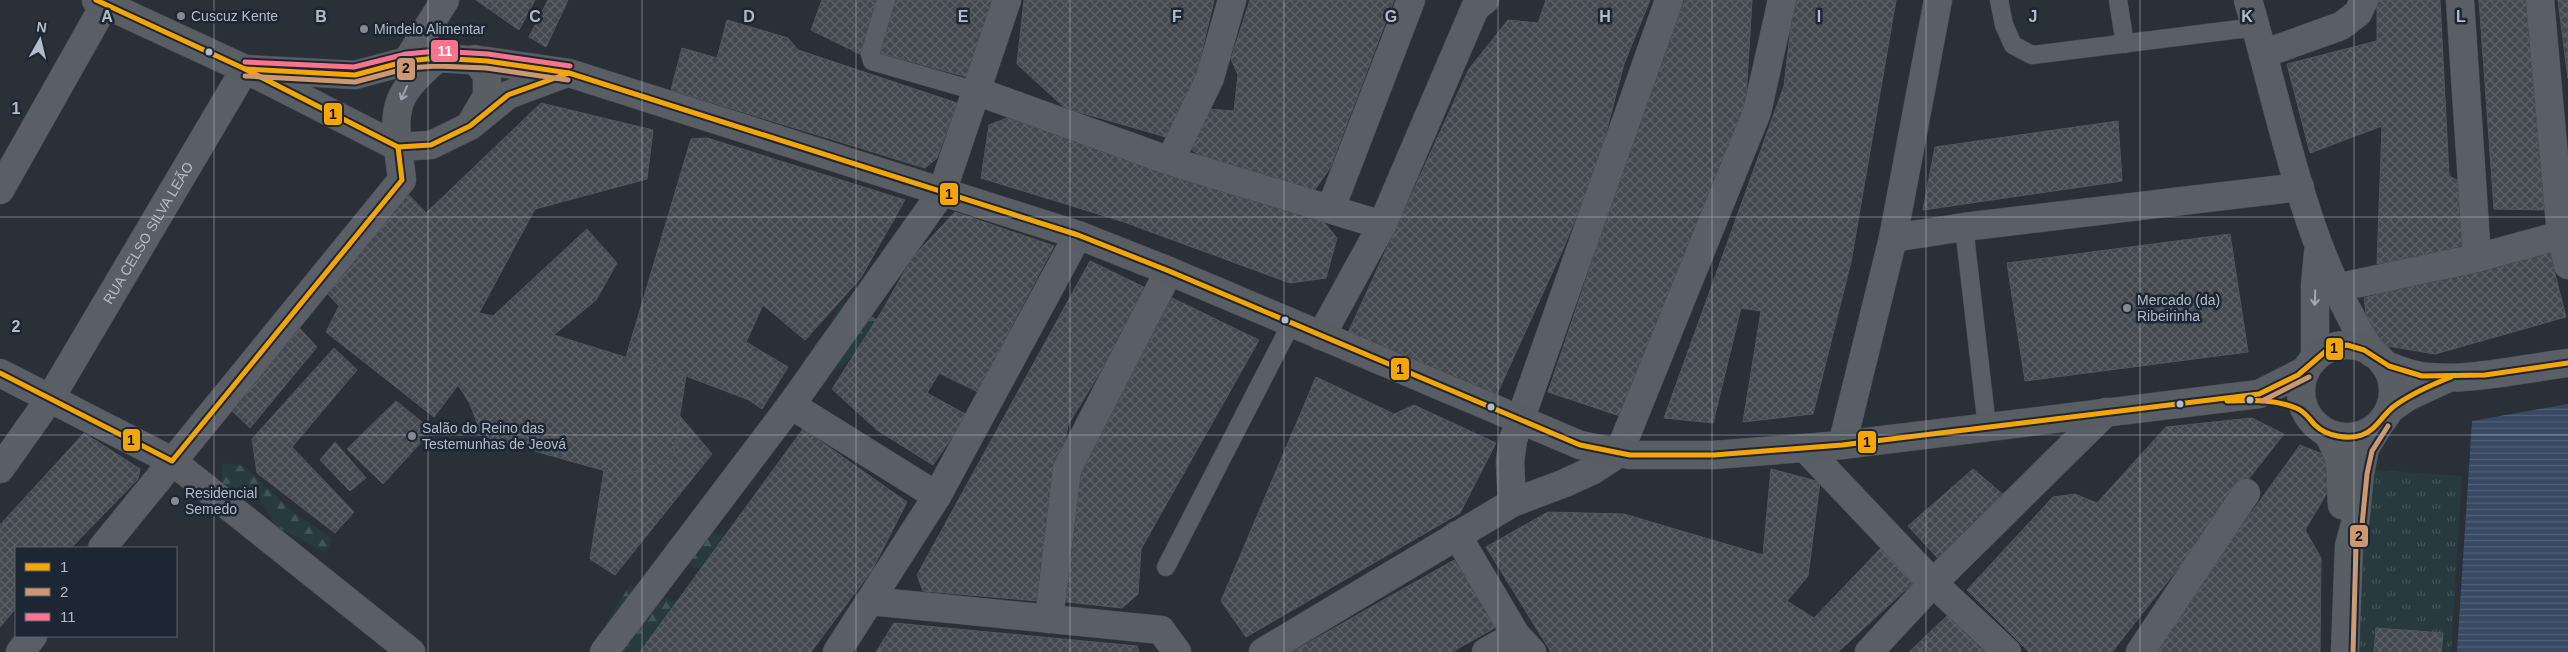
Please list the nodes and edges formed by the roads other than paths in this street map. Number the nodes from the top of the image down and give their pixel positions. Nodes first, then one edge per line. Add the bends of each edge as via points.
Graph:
1 (445, 0) edge
2 (886, 0) edge
3 (1007, 0) edge
4 (1232, 0) edge
5 (1411, 0) edge
6 (1669, 0) edge
7 (1782, 0) edge
8 (1938, 0) edge
9 (1999, 0) edge
10 (2118, 0) edge
11 (2248, 0) edge
12 (2364, 0) edge
13 (2460, 0) edge
14 (2540, 0) edge
15 (100, 2) edge
16 (1477, 3) edge
17 (2256, 27) junction
18 (2125, 44) junction
19 (2263, 54) junction
20 (437, 58) junction
21 (475, 59) junction
22 (407, 61) junction
23 (245, 69) junction
24 (569, 72) junction
25 (976, 91) junction
26 (470, 126) junction
27 (398, 147) junction
28 (1170, 160) junction
29 (2300, 187) junction
30 (0, 190) edge
31 (942, 192) junction
32 (1331, 208) junction
33 (1382, 225) junction
34 (1964, 227) junction
35 (1078, 235) junction
36 (2561, 235) junction
37 (1893, 238) junction
38 (2319, 249) junction
39 (2477, 258) junction
40 (2568, 265) edge
41 (1170, 271) junction
42 (2336, 288) junction
43 (1291, 324) junction
44 (1321, 336) junction
45 (2378, 359) junction
46 (2568, 363) edge
47 (2310, 364) junction
48 (0, 373) edge
49 (2451, 377) junction
50 (51, 397) junction
51 (2179, 402) junction
52 (790, 405) junction
53 (2106, 412) junction
54 (2306, 413) junction
55 (2386, 416) junction
56 (1520, 420) junction
57 (1987, 427) junction
58 (2327, 433) junction
59 (1842, 445) junction
60 (1805, 448) junction
61 (1619, 453) junction
62 (172, 461) junction
63 (0, 469) edge
64 (2246, 494) dead end
65 (937, 496) junction
66 (1512, 503) junction
67 (1457, 535) junction
68 (2349, 546) junction
69 (103, 547) edge
70 (1166, 567) dead end
71 (1933, 583) junction
72 (870, 601) junction
73 (1049, 619) junction
74 (32, 637) edge
75 (1524, 644) edge
76 (20, 652) edge
77 (411, 652) edge
78 (604, 652) edge
79 (837, 652) edge
80 (1177, 652) edge
81 (1263, 652) edge
82 (1486, 652) edge
83 (1869, 652) edge
84 (2007, 652) edge
85 (2140, 652) edge
86 (2344, 652) edge

1 - 22 street
2 - 25 lane via 872,49 872,61
3 - 25 street
4 - 28 street via 1210,78
5 - 32 street
6 - 56 street
7 - 61 street via 1757,112
8 - 37 street
9 - 18 lane via 2004,25 2013,45 2032,55
10 - 18 lane
11 - 17 street
12 - 19 street via 2358,13 2341,26
13 - 39 street
14 - 36 street
15 - 23 main road
15 - 30 street
16 - 33 street
17 - 18 lane
17 - 19 street
19 - 29 street
20 - 21 main road
20 - 22 main road
20 -> 27 main road via 406,87 397,109 395,129
21 - 24 main road
21 - 26 main road via 487,75 487,96
22 - 23 main road via 355,75
23 - 27 main road
23 - 50 street, RUA CELSO SILVA LEÃO
24 - 26 main road via 508,95
24 - 31 main road
25 - 28 street
25 - 31 street
26 - 27 main road via 431,145
27 - 62 street via 402,180
28 - 32 street
29 - 34 street
29 - 38 street
31 - 35 main road
31 - 52 street
32 - 33 street
33 - 44 street
34 - 37 street
34 - 57 lane
35 - 41 main road
35 - 65 street
36 - 39 street
36 - 40 street
37 - 59 street
38 - 42 street
38 -> 47 street
39 - 42 street
41 - 43 main road
41 - 73 street via 1068,469
42 - 45 street via 2350,317
43 - 44 main road
43 - 70 lane
44 - 56 main road
45 - 47 main road via 2358,347 2342,346 2327,349
45 - 49 street via 2405,372
45 - 55 main road via 2391,378 2393,393
46 - 49 street
47 - 51 main road via 2259,394
47 - 54 main road via 2301,384 2301,399
48 - 50 street
49 - 55 street via 2409,396
50 - 62 street
50 - 63 street, RUA CELSO SILVA LEÃO
51 - 53 main road
51 - 54 main road via 2259,400
52 - 65 street
52 - 78 street
53 - 57 main road
53 - 71 street
54 - 58 main road
55 - 58 main road via 2370,431 2356,436 2341,437
55 - 68 main road via 2365,448
56 - 61 main road via 1580,445
56 - 66 street via 1510,461
57 - 59 main road
58 - 68 main road via 2338,451 2343,472 2342,500
59 - 60 main road
60 - 61 main road via 1714,455
60 - 71 street
61 - 66 street via 1593,470
62 - 69 street
62 - 77 street
64 - 85 street
65 - 72 street
66 - 67 street
67 - 75 street
67 - 81 street
68 - 86 main road
71 - 83 street
71 - 84 street
72 - 73 street
72 - 79 street
73 - 80 street via 1161,630
74 - 76 street
75 - 82 street

